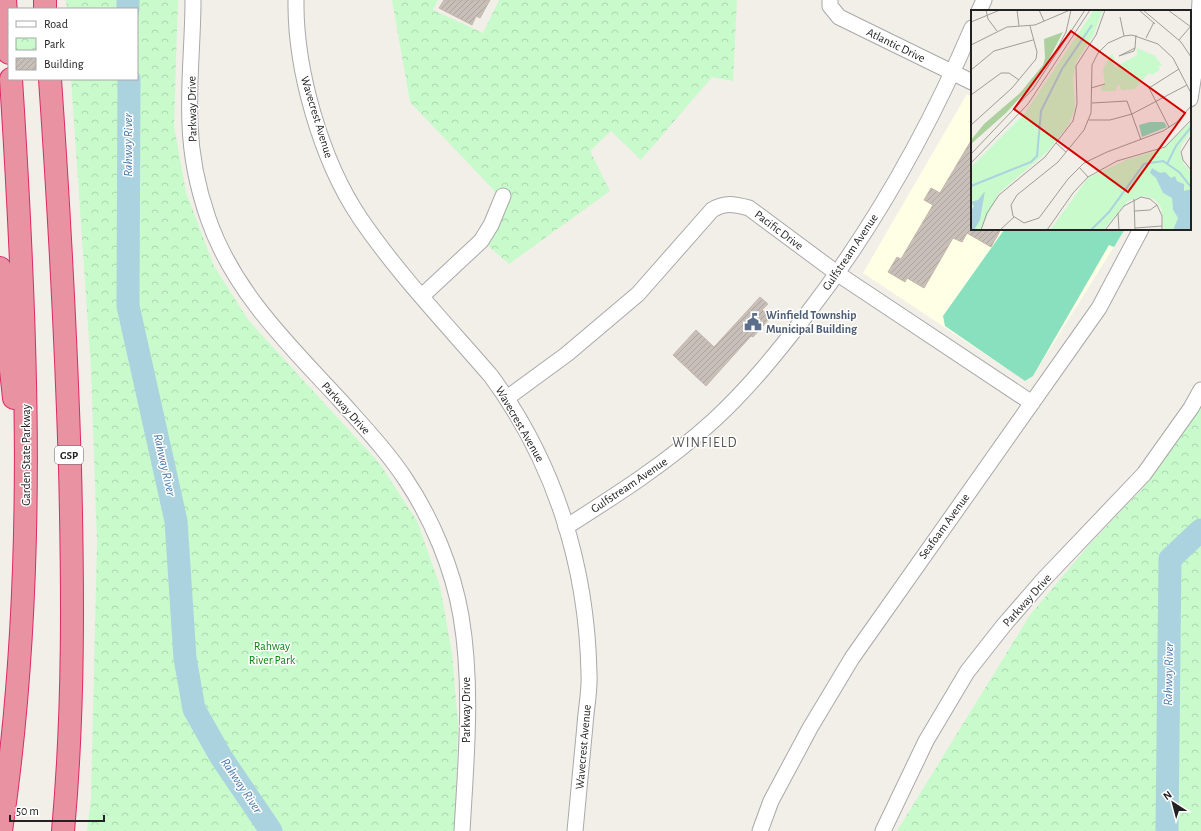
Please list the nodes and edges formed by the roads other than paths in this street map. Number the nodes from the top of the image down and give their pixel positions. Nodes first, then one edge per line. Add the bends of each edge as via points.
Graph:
1 (6, 0) edge
2 (193, 0) edge
3 (296, 0) edge
4 (830, 0) edge
5 (984, 0) edge
6 (1200, 0) edge
7 (979, 10) edge
8 (971, 30) edge
9 (8, 35) edge
10 (953, 73) junction
11 (11, 80) edge
12 (50, 80) edge
13 (971, 82) edge
14 (1191, 93) edge
15 (503, 196) dead end
16 (1140, 230) edge
17 (0, 268) edge
18 (838, 274) junction
19 (422, 296) junction
20 (1201, 390) edge
21 (508, 398) junction
22 (1032, 403) junction
23 (566, 527) junction
24 (24, 549) junction
25 (1, 831) edge
26 (63, 831) edge
27 (462, 831) edge
28 (575, 831) edge
29 (760, 831) edge
30 (883, 831) edge

1 - 9 highway
2 - 27 street, Parkway Drive via 190,124 202,198 219,245 241,286 256,307 373,437 406,480 432,527 453,584 461,615 467,684 468,733
3 - 19 street, Wavecrest Avenue via 300,60 319,133 333,168 359,217
4 - 10 street, Atlantic Drive via 830,6 839,17
5 - 7 street
6 - 14 street via 1197,55
8 - 10 street, Gulfstream Avenue
10 - 13 street, Atlantic Drive
10 - 18 street, Gulfstream Avenue via 883,203
11 - 24 highway, Garden State Parkway via 26,364
12 - 26 highway, GSP via 62,278 72,546 69,726
15 - 19 street via 481,241
16 - 22 street, Seafoam Avenue via 1099,308
17 - 24 highway via 18,435
18 - 21 street, Pacific Drive via 748,208 734,204 722,205 702,220 638,294 567,354
18 - 22 street, Pacific Drive
18 - 23 street, Gulfstream Avenue via 774,357 714,421 635,483
19 - 21 street, Wavecrest Avenue
20 - 30 street, Parkway Drive via 1144,474 1043,580 967,672 926,741
21 - 23 street, Wavecrest Avenue via 546,468
22 - 29 street, Seafoam Avenue via 852,658 810,728 771,801
23 - 28 street, Wavecrest Avenue via 583,604 589,676
24 - 25 highway, Garden State Parkway via 16,694

